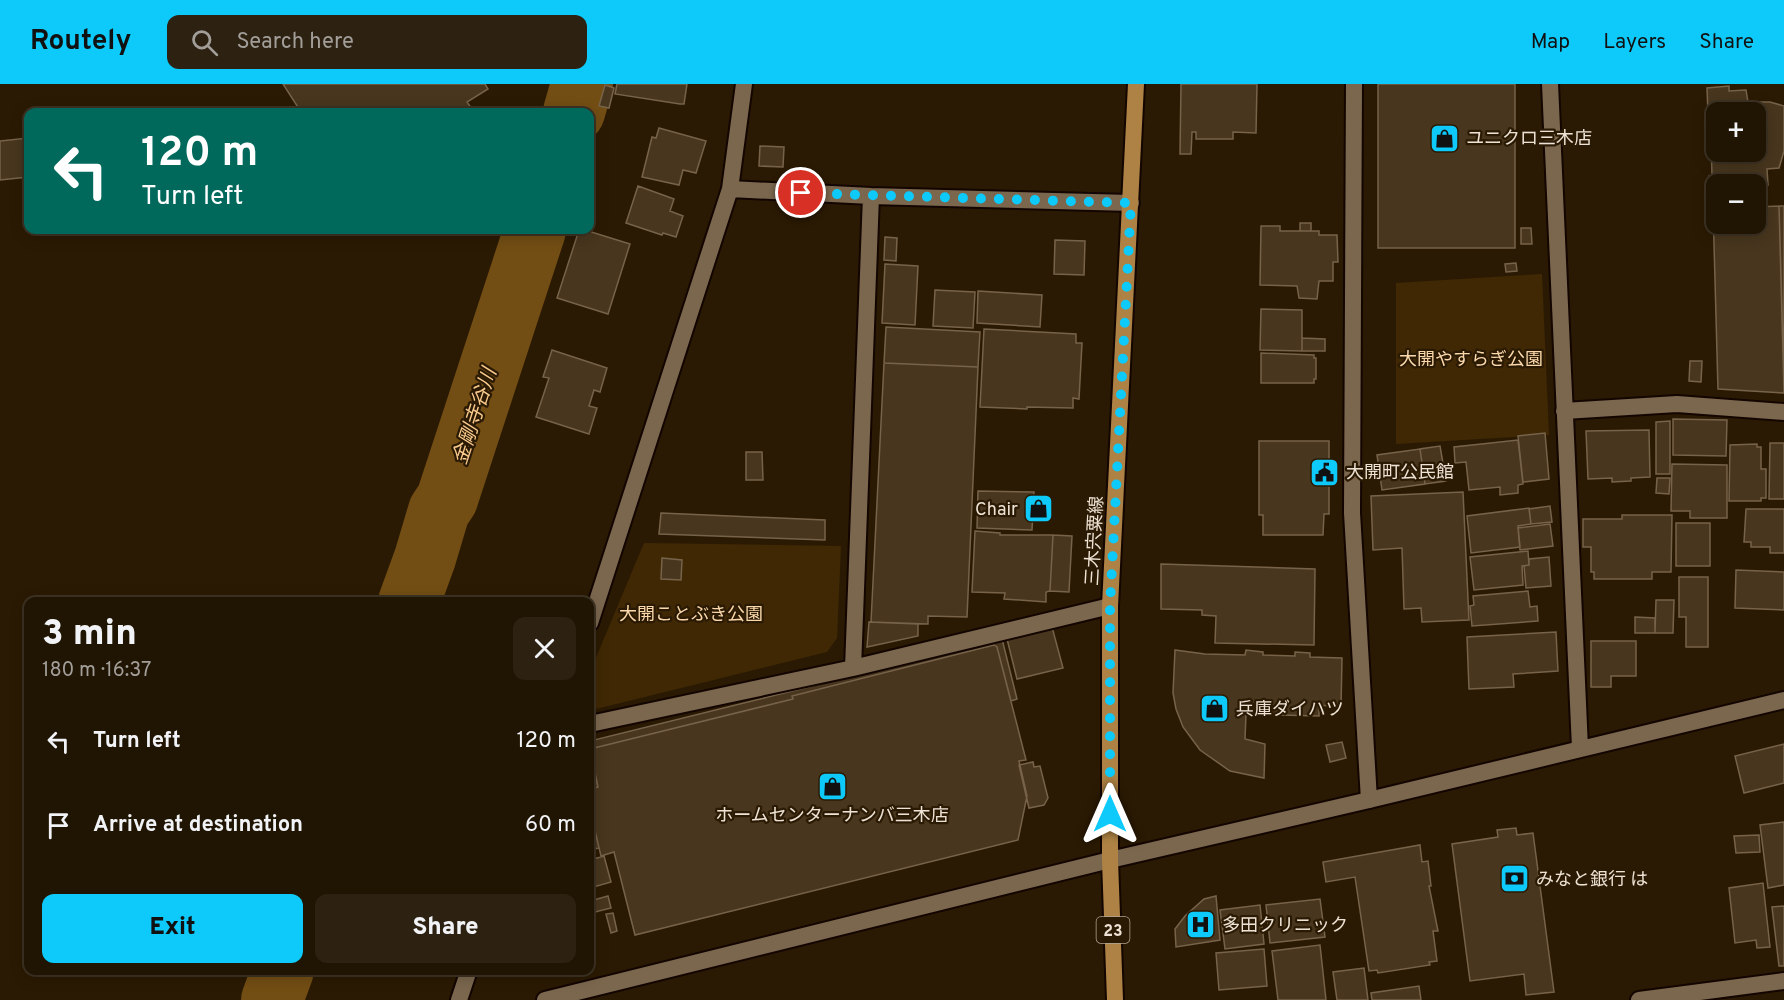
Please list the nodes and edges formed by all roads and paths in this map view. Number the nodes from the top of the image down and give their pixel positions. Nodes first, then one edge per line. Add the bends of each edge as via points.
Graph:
1 (744, 84) edge
2 (1136, 84) edge
3 (1354, 84) edge
4 (1550, 84) edge
5 (730, 189) junction
6 (871, 196) junction
7 (1131, 203) junction
8 (1564, 411) junction
9 (1784, 412) edge
10 (1110, 606) junction
11 (594, 611) edge
12 (854, 668) junction
13 (1784, 700) edge
14 (594, 723) edge
15 (1580, 748) junction
16 (1369, 800) junction
17 (1110, 860) junction
18 (467, 975) edge
19 (1784, 981) edge
20 (1116, 998) edge
21 (459, 1000) edge
22 (545, 1000) edge
23 (1639, 1000) edge

1 - 5 street
2 - 7 main road, 三木宍粟線 / 23
3 - 16 street via 1352,513
4 - 8 street
5 - 6 street
5 - 11 street
6 - 7 street
6 - 12 street
7 - 10 main road, 三木宍粟線 / 23
8 - 9 street via 1677,404
8 - 15 street
10 - 12 street
10 - 17 main road, 三木宍粟線 / 23
12 - 14 street
13 - 15 street
15 - 16 street
16 - 17 street
17 - 20 main road, 三木宍粟線 / 23
17 - 22 street
18 - 21 street
19 - 23 street

